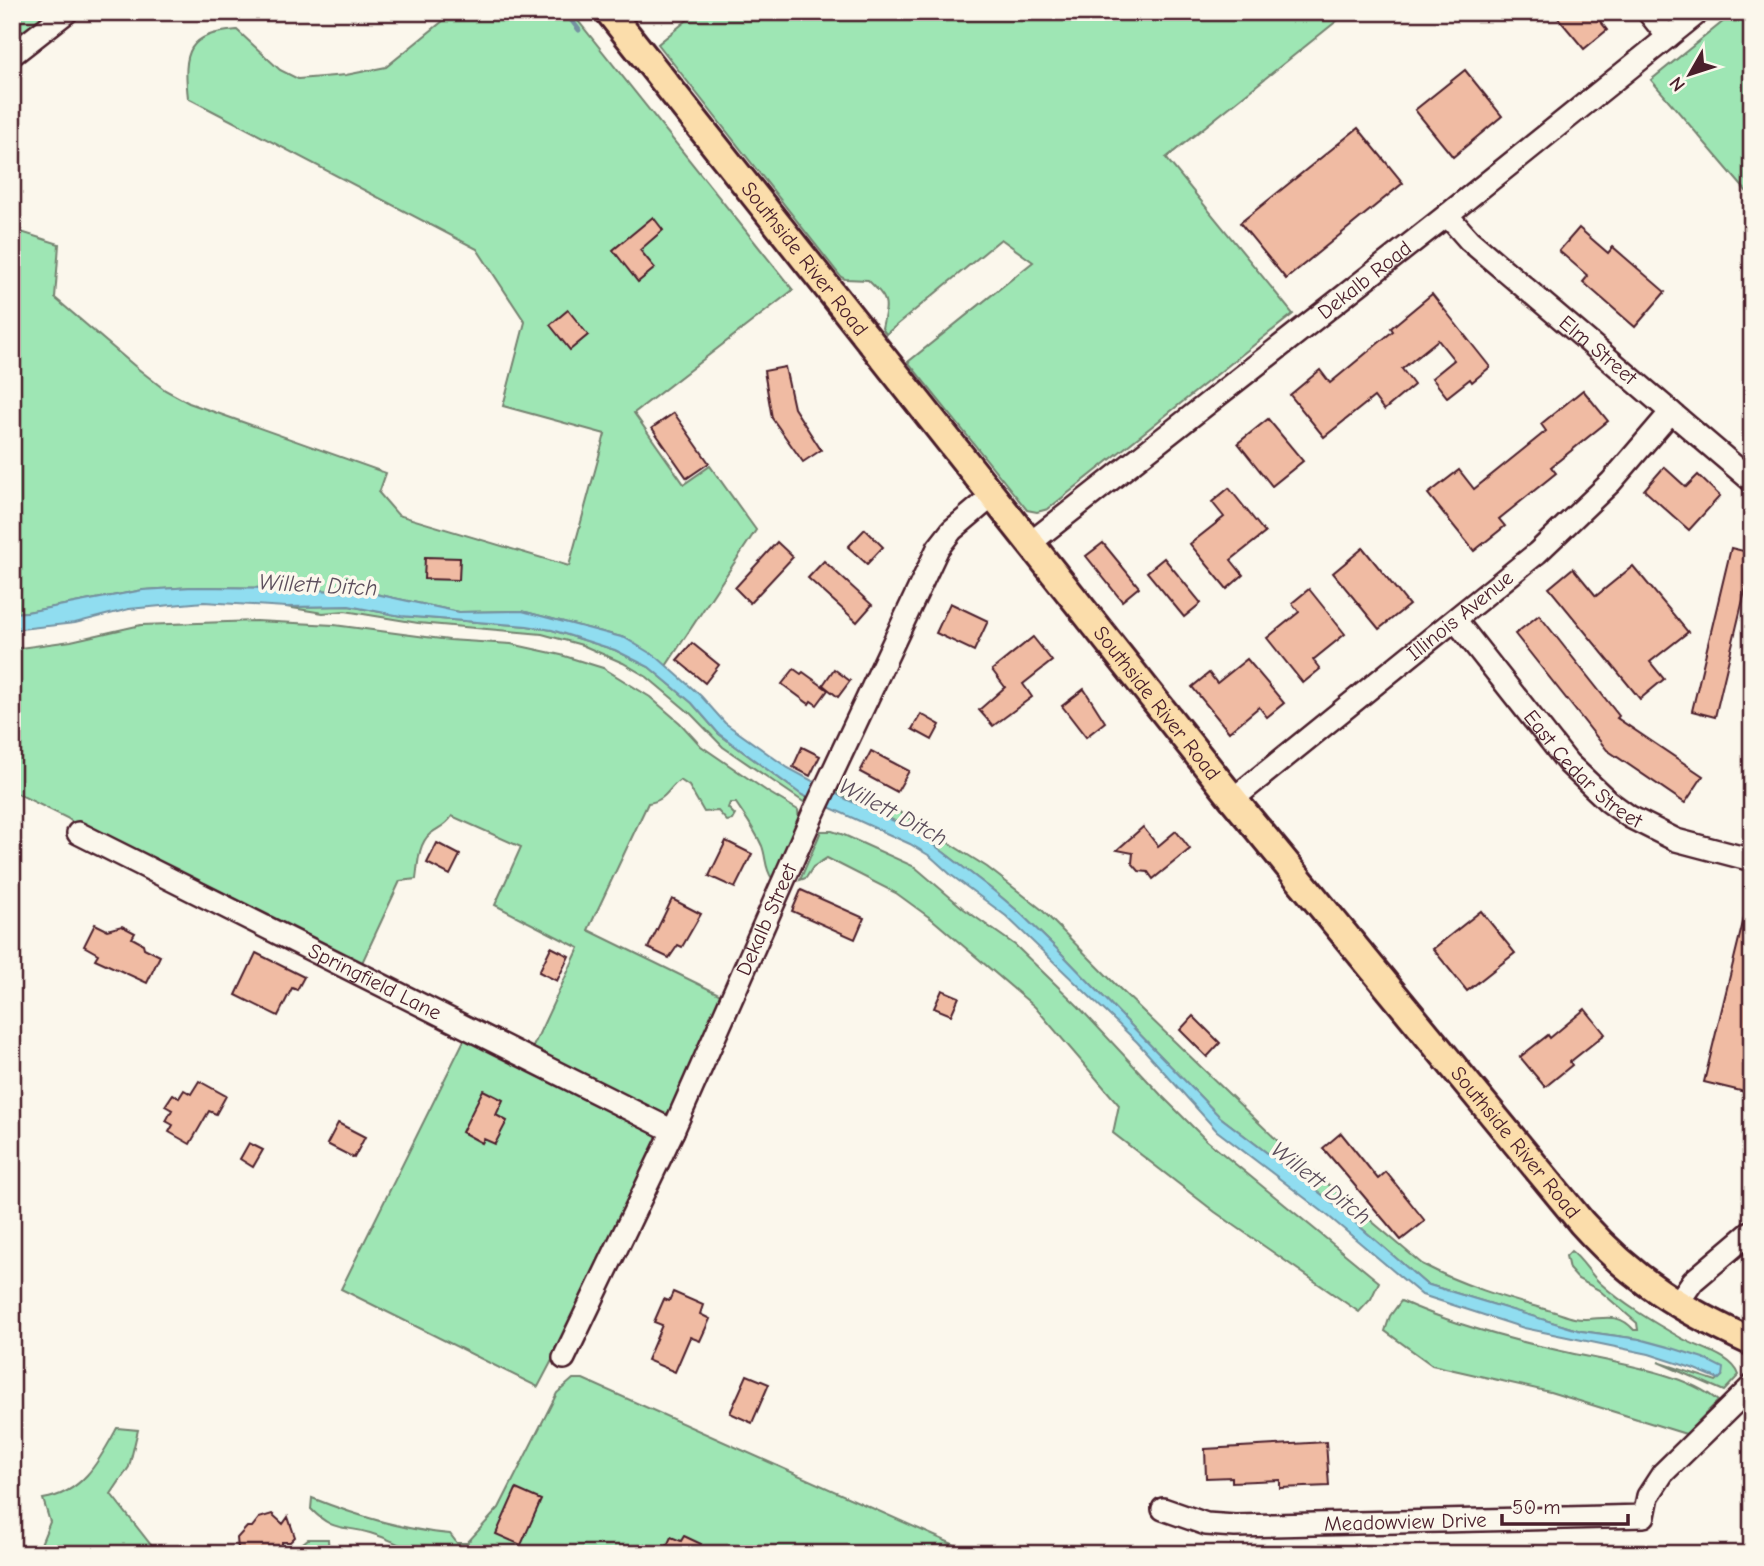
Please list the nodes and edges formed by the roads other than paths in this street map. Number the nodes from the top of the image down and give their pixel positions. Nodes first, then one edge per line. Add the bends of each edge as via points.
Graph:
1 (67, 12) edge
2 (609, 12) edge
3 (1648, 12) edge
4 (1699, 12) edge
5 (1668, 37) junction
6 (12, 55) edge
7 (1447, 215) junction
8 (1671, 412) junction
9 (1752, 481) edge
10 (991, 497) junction
11 (1030, 544) junction
12 (1456, 621) junction
13 (1233, 799) junction
14 (78, 833) dead end
15 (1752, 860) edge
16 (673, 1131) junction
17 (1752, 1231) edge
18 (1677, 1304) junction
19 (1752, 1342) edge
20 (564, 1358) dead end
21 (1752, 1385) edge
22 (1163, 1510) dead end

1 - 6 street
2 - 10 main road, Southside River Road
3 - 5 street
4 - 5 street, Dekalb Road
5 - 7 street, Dekalb Road
7 - 8 street, Elm Street via 1469,240
7 - 11 street, Dekalb Road
8 - 9 street, Elm Street
8 - 12 street, Illinois Avenue via 1575,519
10 - 11 main road, Southside River Road
10 - 16 street, Dekalb Street via 938,548 815,810
11 - 13 main road, Southside River Road
12 - 13 street, Illinois Avenue
12 - 15 street, East Cedar Street via 1568,763 1608,801 1676,840
13 - 18 main road, Southside River Road via 1582,1223 1639,1279
14 - 16 street, Springfield Lane
16 - 20 street, Dekalb Street
17 - 18 street via 1693,1281
18 - 19 main road, Southside River Road
21 - 22 street, Meadowview Drive via 1663,1474 1648,1496 1644,1516 1236,1526 1206,1524

